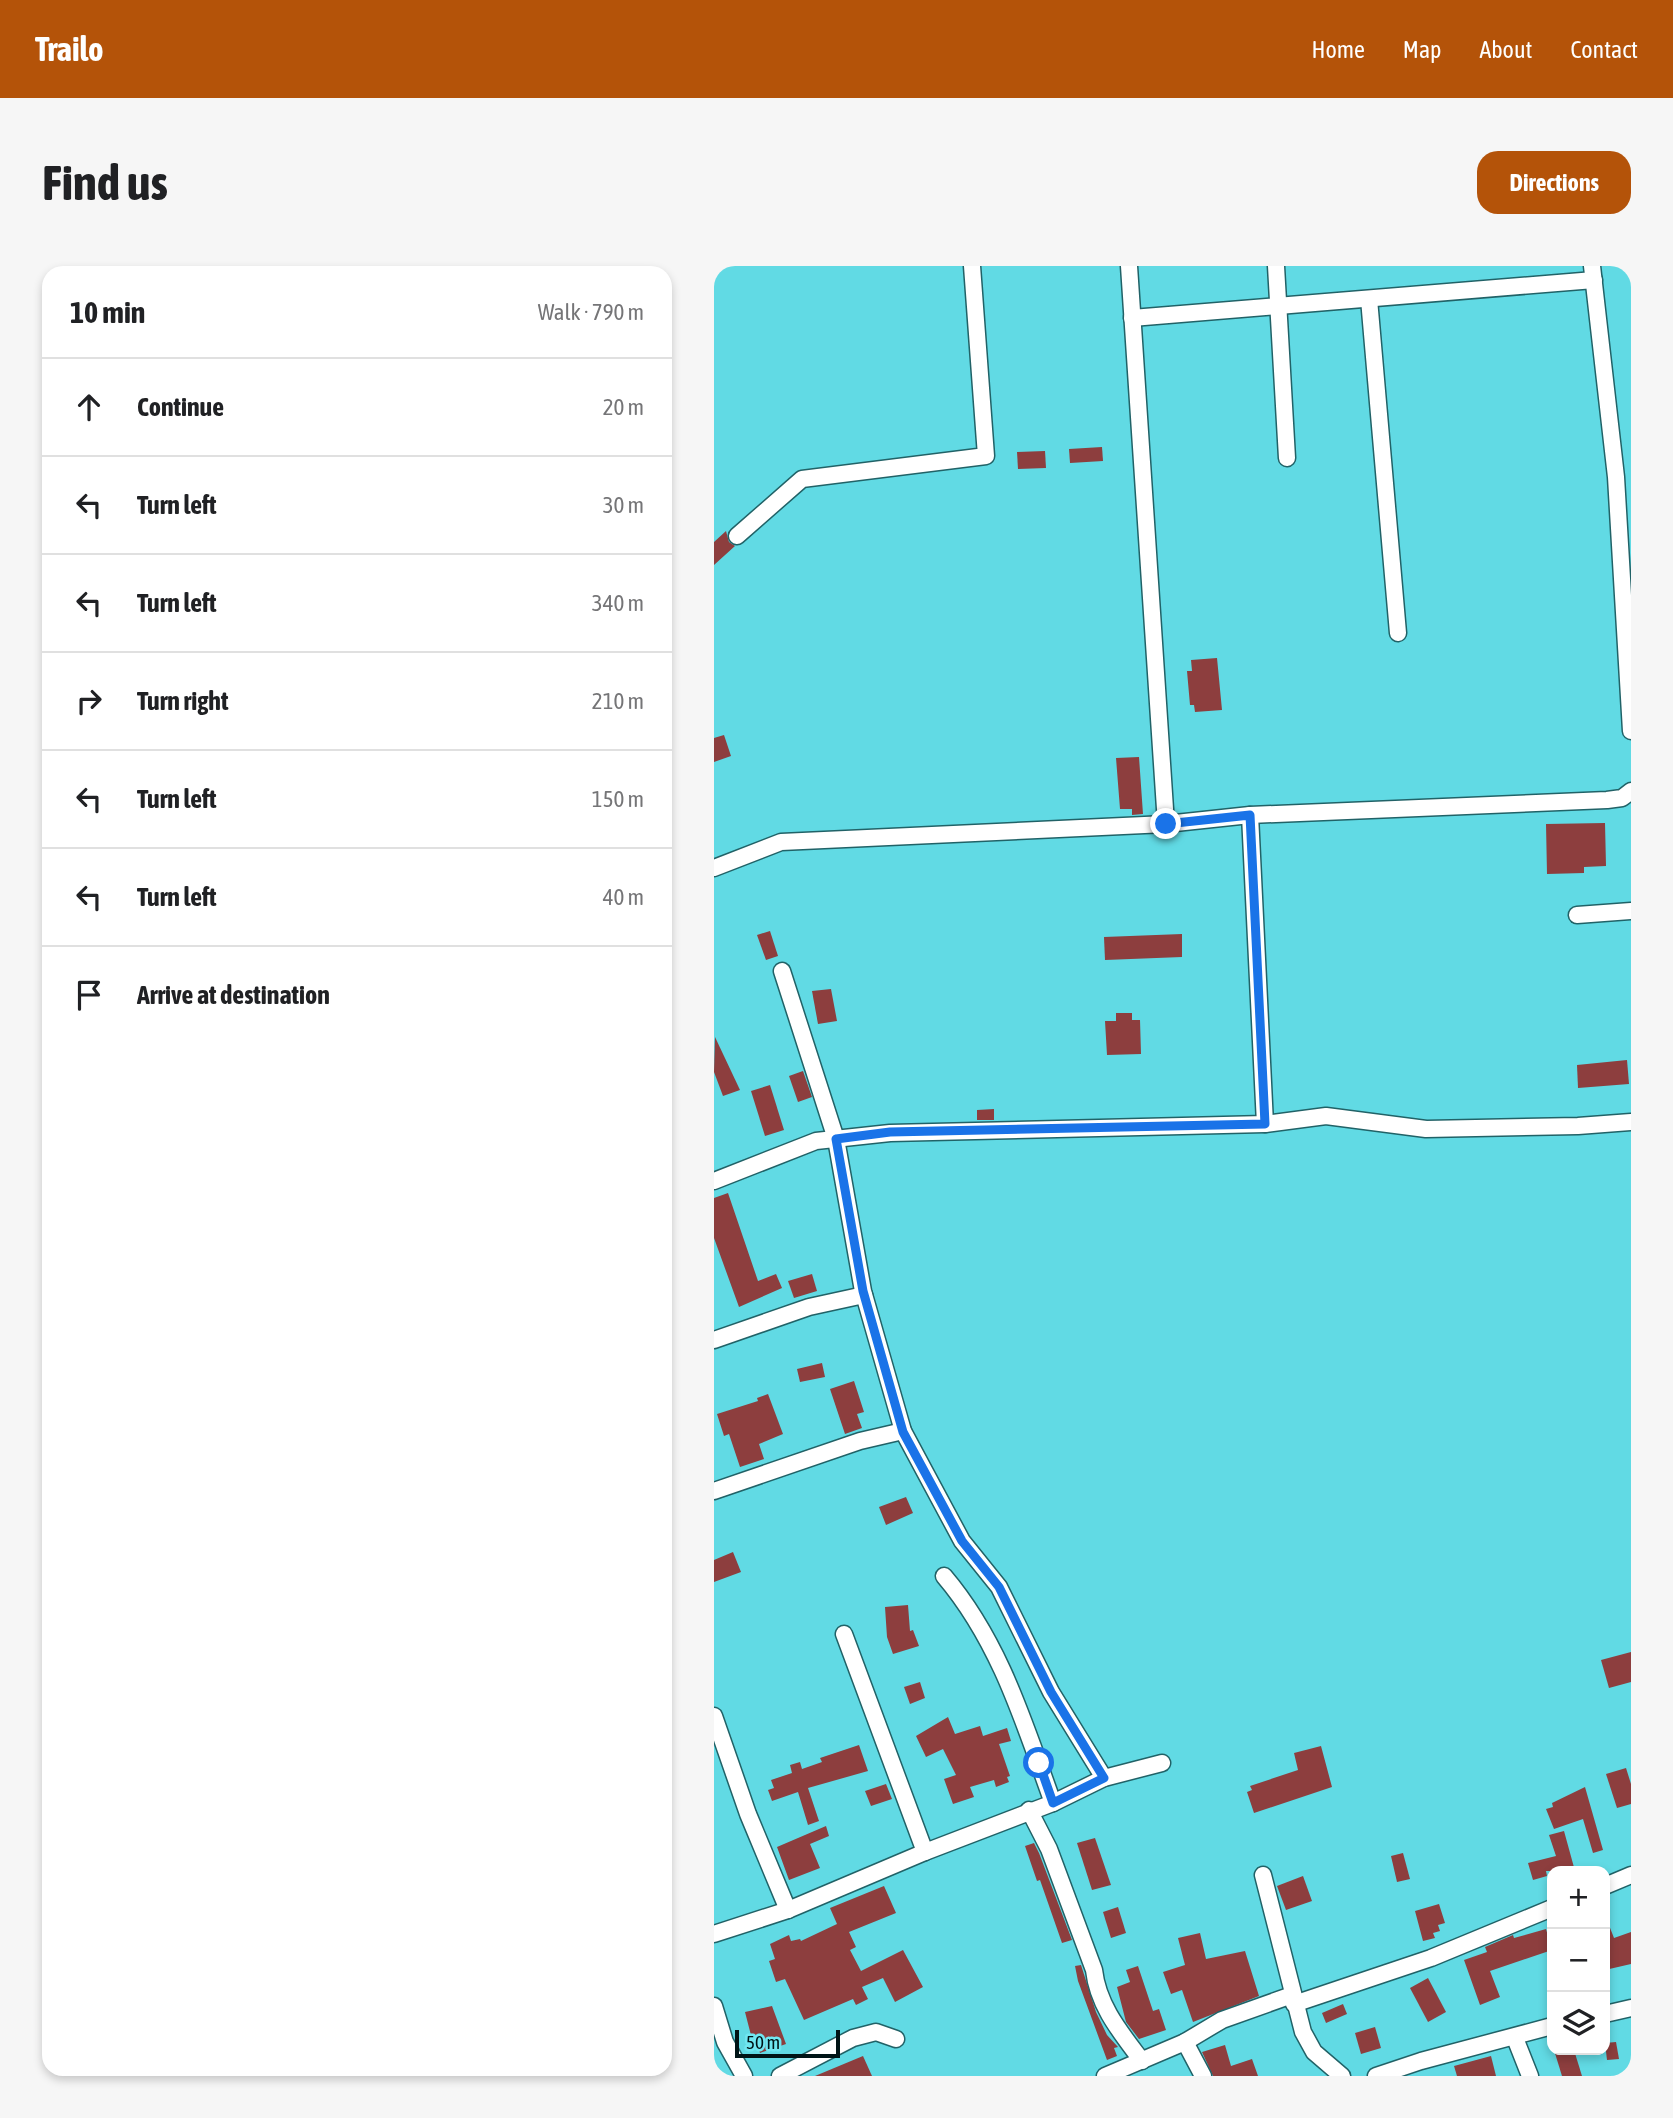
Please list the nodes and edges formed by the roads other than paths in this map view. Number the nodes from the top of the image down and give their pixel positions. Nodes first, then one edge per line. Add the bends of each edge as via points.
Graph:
1 (972, 266) edge
2 (1129, 266) edge
3 (1276, 266) edge
4 (1593, 273) edge
5 (1369, 299) junction
6 (1279, 306) junction
7 (1132, 318) junction
8 (1287, 458) dead end
9 (1623, 477) edge
10 (737, 536) dead end
11 (1398, 633) dead end
12 (1631, 732) edge
13 (1631, 791) edge
14 (1250, 815) junction
15 (1166, 824) junction
16 (714, 868) edge
17 (1631, 911) edge
18 (1577, 915) dead end
19 (782, 971) dead end
20 (1631, 1122) edge
21 (1265, 1124) junction
22 (836, 1139) junction
23 (714, 1181) edge
24 (864, 1295) junction
25 (714, 1340) edge
26 (903, 1432) junction
27 (714, 1491) edge
28 (944, 1576) dead end
29 (844, 1634) dead end
30 (714, 1716) edge
31 (1162, 1763) dead end
32 (1104, 1778) junction
33 (1053, 1803) junction
34 (1029, 1810) junction
35 (925, 1852) junction
36 (1264, 1875) dead end
37 (1631, 1875) edge
38 (1610, 1884) edge
39 (788, 1910) junction
40 (1547, 1910) edge
41 (714, 1934) edge
42 (1293, 1999) junction
43 (714, 2006) edge
44 (1631, 2008) edge
45 (1610, 2013) edge
46 (1547, 2028) edge
47 (1515, 2038) junction
48 (896, 2039) dead end
49 (1185, 2042) junction
50 (1142, 2061) junction
51 (744, 2076) edge
52 (780, 2076) edge
53 (1105, 2076) edge
54 (1202, 2076) edge
55 (1342, 2076) edge
56 (1376, 2076) edge
57 (1530, 2076) edge

1 - 10 street via 986,456 802,479
2 - 7 street
3 - 6 street
4 - 5 street
4 - 9 street
5 - 6 street
5 - 11 street
6 - 7 street
6 - 8 street
7 - 15 street
9 - 12 street
13 - 14 street via 1607,800
14 - 15 street
14 - 21 street
15 - 16 street via 781,842
17 - 18 street
19 - 22 street
20 - 21 street via 1426,1129 1326,1116
21 - 22 street via 890,1132
22 - 23 street via 816,1141
22 - 24 street
24 - 25 street via 808,1307
24 - 26 street
26 - 27 street via 860,1441
26 - 32 street via 962,1541 999,1587 1051,1692
28 - 33 street via 971,1608 1008,1677
29 - 35 street
30 - 39 street
31 - 32 street
32 - 33 street
33 - 34 street
34 - 35 street
34 - 50 street via 1049,1849 1109,2016
35 - 39 street
36 - 42 street
37 - 38 street
39 - 41 street
40 - 42 street via 1431,1958
42 - 49 street via 1222,2020
42 - 55 street via 1314,2052
43 - 51 street via 725,2042
44 - 45 street
46 - 47 street
47 - 56 street
47 - 57 street
48 - 52 street via 876,2032 853,2038
49 - 50 street
49 - 54 street
50 - 53 street

